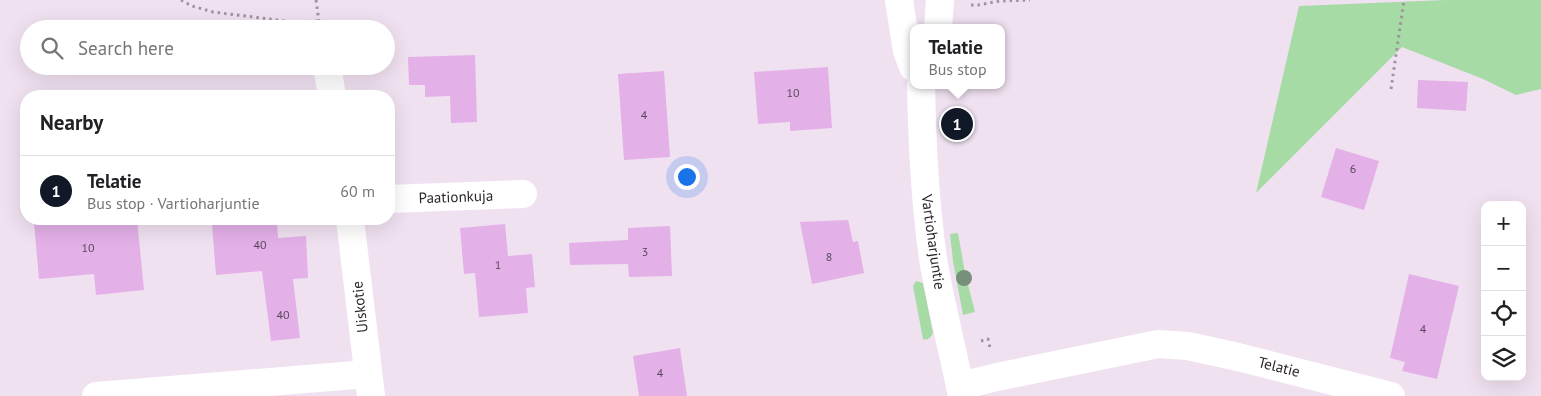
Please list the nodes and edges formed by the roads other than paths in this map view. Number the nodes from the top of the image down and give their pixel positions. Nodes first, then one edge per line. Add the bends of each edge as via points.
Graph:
1 (899, 0) edge
2 (940, 0) edge
3 (938, 24) edge
4 (910, 58) edge
5 (328, 75) edge
6 (921, 89) edge
7 (331, 90) edge
8 (523, 194) dead end
9 (395, 199) edge
10 (351, 225) edge
11 (370, 385) edge
12 (961, 391) edge
13 (96, 396) edge
14 (1391, 396) edge

1 - 4 street
2 - 3 street
5 - 7 street
6 - 12 street, Vartioharjuntie via 926,195 934,264
8 - 9 street, Paationkuja
10 - 11 street, Uiskotie
11 - 13 street
12 - 14 street, Telatie via 997,377 1158,344 1188,346 1238,357

